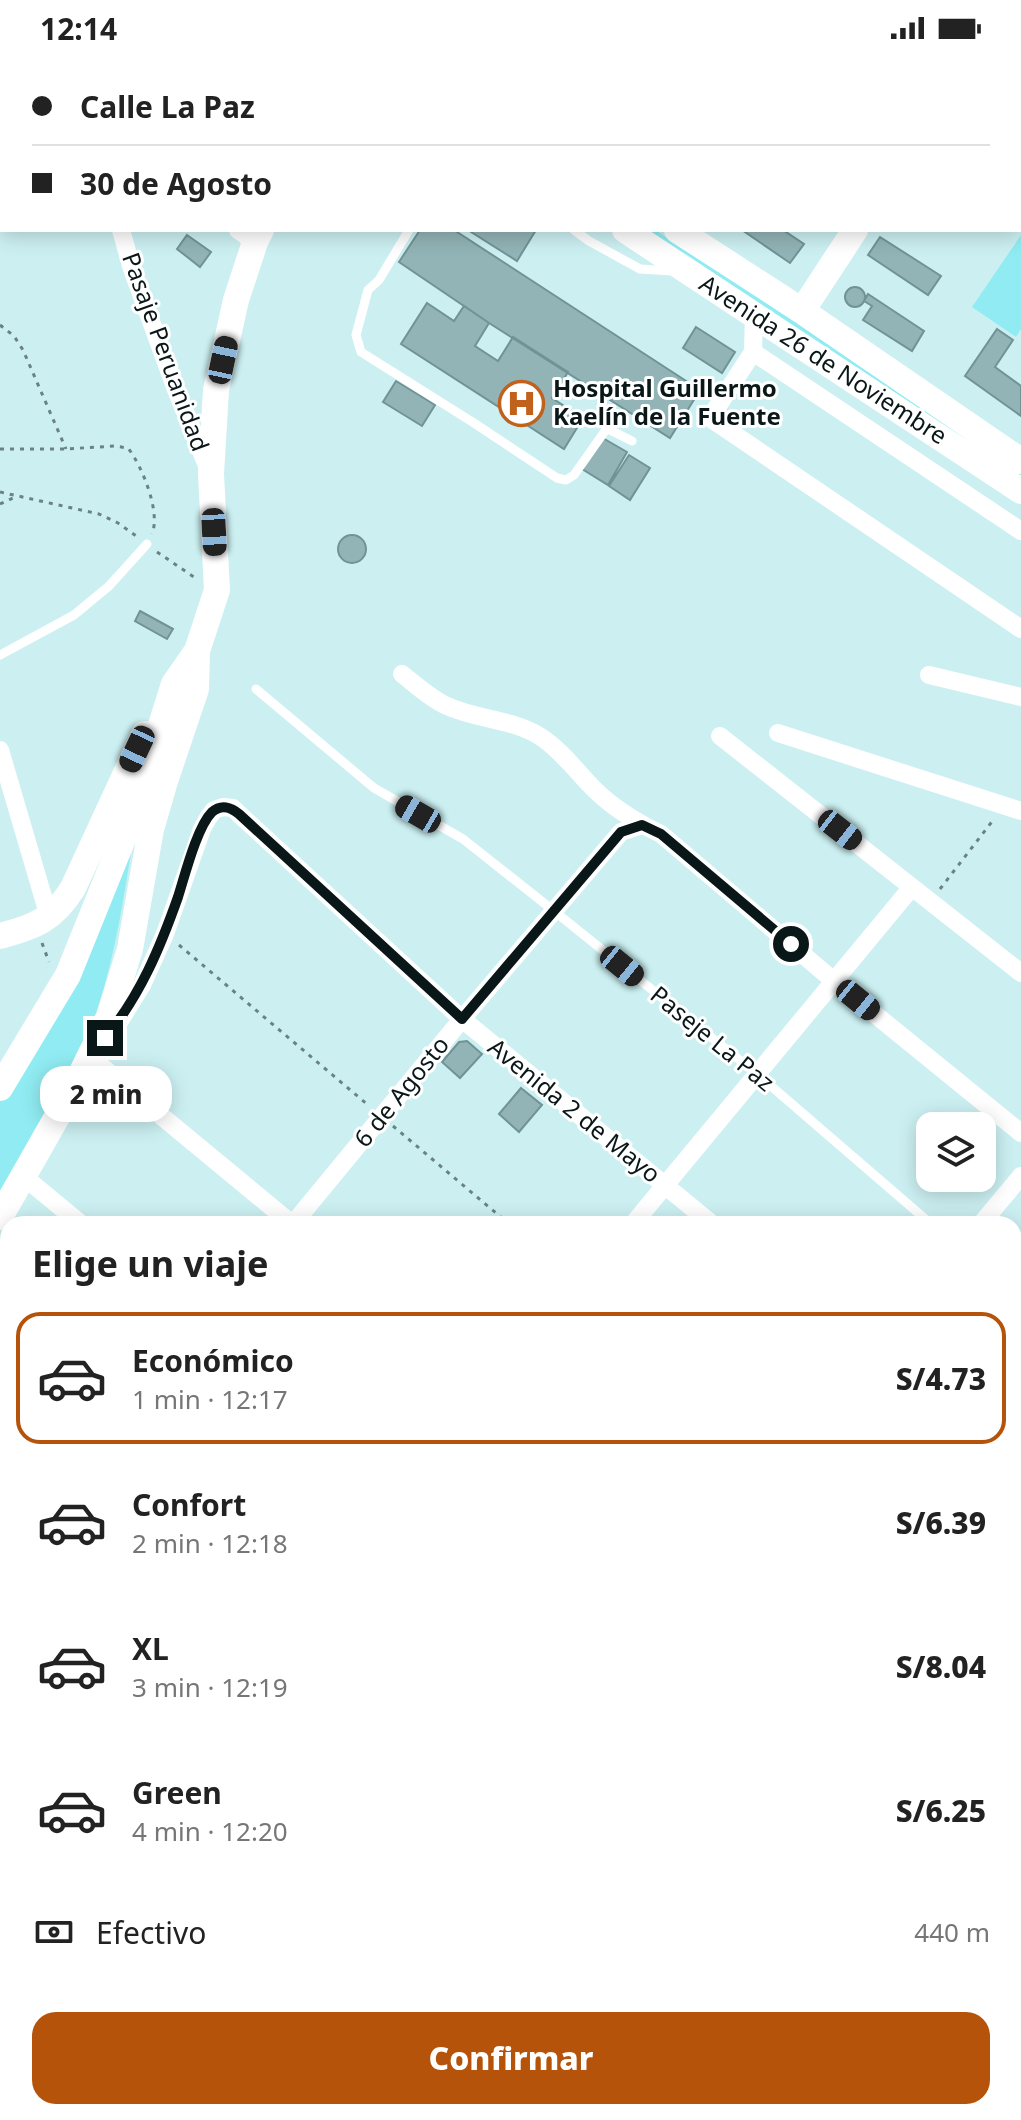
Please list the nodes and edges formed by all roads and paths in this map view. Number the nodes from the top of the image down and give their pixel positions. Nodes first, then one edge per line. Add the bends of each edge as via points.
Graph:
1 (122, 232) edge
2 (408, 232) edge
3 (577, 232) edge
4 (628, 232) edge
5 (680, 232) edge
6 (854, 232) edge
7 (251, 234) edge
8 (691, 273) junction
9 (802, 311) junction
10 (754, 314) junction
11 (0, 325) edge
12 (753, 352) junction
13 (632, 441) dead end
14 (0, 449) edge
15 (66, 449) junction
16 (1017, 469) edge
17 (211, 474) junction
18 (0, 492) edge
19 (17, 496) junction
20 (0, 504) edge
21 (1021, 531) edge
22 (147, 544) junction
23 (217, 590) junction
24 (207, 619) junction
25 (1021, 629) edge
26 (197, 651) junction
27 (0, 655) edge
28 (402, 674) dead end
29 (929, 675) dead end
30 (256, 689) dead end
31 (1021, 697) edge
32 (778, 733) dead end
33 (720, 736) dead end
34 (0, 750) edge
35 (1012, 809) edge
36 (642, 825) junction
37 (912, 887) junction
38 (930, 901) junction
39 (554, 911) junction
40 (41, 921) junction
41 (165, 934) junction
42 (0, 936) edge
43 (1020, 971) edge
44 (834, 981) junction
45 (60, 988) junction
46 (462, 1019) junction
47 (90, 1057) junction
48 (757, 1074) junction
49 (0, 1088) edge
50 (382, 1117) junction
51 (1021, 1133) edge
52 (23, 1176) junction
53 (1021, 1176) edge
54 (665, 1186) junction
55 (1, 1216) edge
56 (71, 1216) edge
57 (283, 1216) edge
58 (300, 1216) edge
59 (500, 1216) edge
60 (640, 1216) edge
61 (702, 1216) edge
62 (922, 1216) edge
63 (988, 1216) edge

1 - 17 street, Pasaje Peruanidad
2 - 13 lane via 368,290 356,335 361,352 557,478 574,475 608,429
3 - 8 lane via 640,269
4 - 8 main road, Avenida 26 de Noviembre
5 - 9 main road, Avenida 26 de Noviembre
6 - 9 main road
7 - 17 main road via 216,390
8 - 10 main road, Avenida 26 de Noviembre
9 - 16 main road, Avenida 26 de Noviembre
10 - 12 street
10 - 16 main road, Avenida 26 de Noviembre
11 - 15 path via 23,350
12 - 21 street
12 - 25 street via 710,418
14 - 15 path
15 - 22 path via 128,448 155,513 155,530
17 - 23 main road
18 - 19 path
19 - 20 path
19 - 22 path via 99,514
22 - 23 path
22 - 27 lane via 74,615
23 - 24 main road
24 - 26 main road
24 - 40 main road via 163,693 73,888
26 - 45 main road via 174,684 133,814
26 - 47 main road via 196,689 151,829 130,949
28 - 36 street via 446,706 539,735 597,792
29 - 31 street
30 - 39 lane, Paseje La Paz via 374,788 463,839
32 - 35 street
33 - 37 street
34 - 40 street
35 - 38 path
36 - 39 street, 6 de Agosto via 621,832
36 - 44 street via 661,834
37 - 38 street
37 - 44 street
38 - 43 street
39 - 46 street, 6 de Agosto
39 - 48 lane, Paseje La Paz
40 - 42 main road
40 - 45 path
41 - 46 street, Avenida 2 de Mayo via 202,829 214,810 233,808
41 - 47 street via 142,985
41 - 50 path
44 - 48 street
44 - 51 street
45 - 49 main road
46 - 50 street, 6 de Agosto
46 - 54 street, Avenida 2 de Mayo
47 - 52 main road
47 - 57 street
48 - 54 street
48 - 62 lane, Paseje La Paz
50 - 58 street, 6 de Agosto
50 - 59 path
52 - 55 main road
52 - 56 street
53 - 63 street
54 - 60 street
54 - 61 street, Avenida 2 de Mayo

